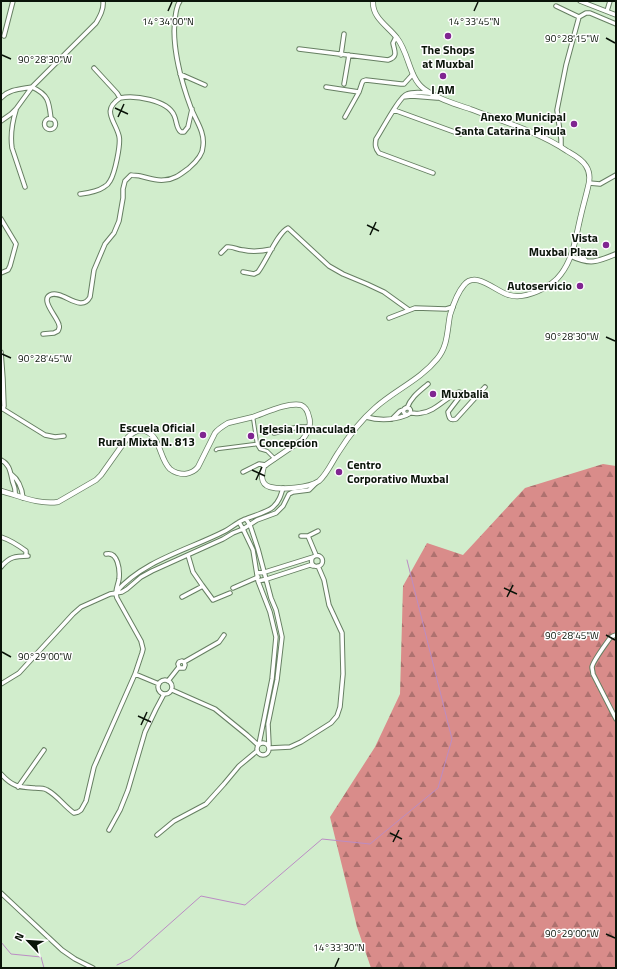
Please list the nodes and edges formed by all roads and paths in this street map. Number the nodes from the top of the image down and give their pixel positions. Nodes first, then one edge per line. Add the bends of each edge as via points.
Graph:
1 (13, 1) edge
2 (103, 1) edge
3 (180, 1) edge
4 (373, 1) edge
5 (580, 1) edge
6 (610, 1) edge
7 (556, 6) dead end
8 (607, 11) junction
9 (616, 16) edge
10 (579, 17) junction
11 (616, 24) edge
12 (344, 34) dead end
13 (4, 36) dead end
14 (396, 37) junction
15 (299, 49) dead end
16 (341, 55) junction
17 (349, 55) junction
18 (94, 68) dead end
19 (180, 74) junction
20 (413, 74) junction
21 (344, 84) dead end
22 (205, 85) dead end
23 (32, 87) junction
24 (326, 87) dead end
25 (359, 92) junction
26 (430, 93) junction
27 (403, 97) junction
28 (1, 98) edge
29 (120, 98) junction
30 (438, 98) junction
31 (16, 109) junction
32 (192, 109) junction
33 (394, 110) junction
34 (345, 117) dead end
35 (51, 119) dead end
36 (1, 121) edge
37 (460, 134) dead end
38 (561, 146) junction
39 (433, 173) dead end
40 (616, 175) edge
41 (589, 183) junction
42 (25, 187) dead end
43 (80, 194) dead end
44 (1, 219) edge
45 (574, 248) junction
46 (272, 249) junction
47 (221, 253) dead end
48 (616, 254) edge
49 (571, 256) junction
50 (587, 262) junction
51 (243, 272) dead end
52 (1, 273) edge
53 (453, 307) junction
54 (409, 310) junction
55 (389, 318) dead end
56 (43, 334) dead end
57 (1, 352) edge
58 (428, 384) dead end
59 (485, 386) dead end
60 (406, 408) junction
61 (2, 409) edge
62 (409, 414) junction
63 (253, 417) junction
64 (366, 417) junction
65 (392, 419) junction
66 (310, 427) junction
67 (274, 433) dead end
68 (64, 436) dead end
69 (257, 444) junction
70 (216, 450) dead end
71 (275, 459) junction
72 (1, 460) edge
73 (266, 465) junction
74 (243, 472) dead end
75 (11, 474) junction
76 (316, 482) junction
77 (283, 488) junction
78 (1, 491) edge
79 (15, 495) junction
80 (23, 498) junction
81 (246, 519) junction
82 (239, 522) junction
83 (250, 525) junction
84 (243, 529) junction
85 (318, 531) dead end
86 (301, 536) dead end
87 (308, 536) junction
88 (1, 537) edge
89 (106, 554) dead end
90 (188, 555) junction
91 (314, 556) junction
92 (314, 566) junction
93 (318, 566) junction
94 (1, 567) edge
95 (265, 572) junction
96 (258, 577) junction
97 (267, 579) junction
98 (202, 585) junction
99 (234, 588) dead end
100 (115, 593) junction
101 (230, 593) dead end
102 (182, 597) dead end
103 (224, 635) dead end
104 (616, 635) edge
105 (135, 674) junction
106 (168, 681) junction
107 (1, 684) edge
108 (160, 684) junction
109 (172, 690) junction
110 (164, 694) junction
111 (616, 719) edge
112 (258, 745) junction
113 (269, 747) junction
114 (44, 750) dead end
115 (257, 752) junction
116 (1, 774) edge
117 (18, 787) junction
118 (109, 830) dead end
119 (157, 835) dead end
120 (1, 893) edge
121 (93, 968) edge

1 - 13 street
2 - 23 street via 101,15 96,23
3 - 19 street via 174,20
4 - 14 main road via 375,14
5 - 8 street
6 - 8 street
7 - 10 street
8 - 9 street
10 - 11 street via 590,13
10 - 38 street via 557,110
12 - 16 street
14 - 17 street via 393,43 395,53 391,60
14 - 20 main road via 404,49
15 - 16 street
16 - 17 street
17 - 21 street
18 - 29 street
19 - 22 street
19 - 32 street
20 - 25 street via 404,84 364,80
20 - 26 main road via 421,86
23 - 28 street via 9,92
23 - 31 street
23 - 35 street via 48,100
24 - 25 street
25 - 34 street
26 - 27 street via 410,93
26 - 30 main road
27 - 30 street
27 - 33 street
29 - 32 street via 141,98 166,106 174,115 178,130 182,133 188,127
29 - 43 street via 111,110 120,141 110,180 98,190
30 - 38 main road via 513,125
31 - 36 street
31 - 42 street via 11,141
32 - 56 street via 203,136 200,157 174,178 158,180 131,175 125,181 118,221 94,270 90,297 81,303 51,294 47,300 48,305 60,328 54,334
33 - 37 street
33 - 39 street via 376,139 375,149 379,153
38 - 41 main road via 584,164 589,172
40 - 41 street via 600,184
41 - 45 main road
44 - 52 street via 16,244 8,270
45 - 49 main road
45 - 50 street
46 - 47 street via 242,250 231,246
46 - 51 street via 256,274
46 - 54 street via 288,228 330,266 384,292
48 - 50 street via 596,262
49 - 50 street
49 - 53 main road via 557,279 523,296 510,295 475,279 467,281
53 - 54 street
53 - 64 main road via 447,340 438,359
54 - 55 street
57 - 61 street via 4,406
58 - 60 street via 414,396
59 - 62 street via 456,419 450,419 448,412 461,395 459,392 426,412
60 - 62 street via 410,409
60 - 65 street
61 - 68 street via 45,435 55,438
62 - 65 street
63 - 66 main road via 282,407 301,406 308,411
63 - 69 street
63 - 80 main road via 228,423 217,430 198,467 188,474 178,474 170,469 152,435 138,430 128,437 96,480 71,496 52,503
64 - 65 street
64 - 76 main road via 350,435 324,476
66 - 67 street
66 - 71 main road via 302,440
69 - 70 street
69 - 71 street
71 - 73 main road
72 - 75 street via 8,466
73 - 74 street via 259,464
73 - 77 main road via 262,471 263,482 266,486
75 - 79 street via 16,489
75 - 80 street via 17,478
76 - 77 main road
76 - 83 street via 309,490 289,494 276,513
77 - 81 street via 278,502 273,507
78 - 79 main road
79 - 80 main road
81 - 82 street
81 - 83 street
82 - 84 street
82 - 100 street via 226,531 147,567
83 - 84 street
83 - 95 street
84 - 90 street
84 - 96 street via 253,550
85 - 87 street
86 - 87 street
87 - 91 street
88 - 94 street via 18,545 26,551 27,556 12,557
89 - 100 street via 112,554 118,563 119,579
90 - 98 street via 193,572
90 - 100 street via 152,571 122,592
91 - 92 street via 311,562
91 - 93 street via 320,556 322,559
91 - 95 street
92 - 93 street
92 - 97 street via 310,565
93 - 113 street via 329,604 342,633 343,674 339,712 331,723 301,742 290,747
95 - 96 street
95 - 97 street
96 - 97 street
96 - 99 street
96 - 112 street via 276,637 272,679
97 - 113 street via 282,637 268,724
98 - 101 street via 211,600
98 - 102 street
100 - 105 street via 142,645
100 - 107 street via 81,607 19,673
103 - 106 street via 219,642 184,662 178,662 179,667
104 - 111 street via 606,644 592,669
105 - 108 street
105 - 117 street via 94,767 81,810 74,813 46,789
106 - 108 street via 162,681
106 - 109 street
108 - 110 street via 159,690
109 - 110 street
109 - 112 street via 215,709
110 - 118 street via 145,732 128,790
112 - 113 street via 265,743
112 - 115 street
113 - 115 street via 265,755
114 - 117 street
115 - 119 street via 239,766 206,804 174,821
116 - 117 street
120 - 121 street via 62,950

